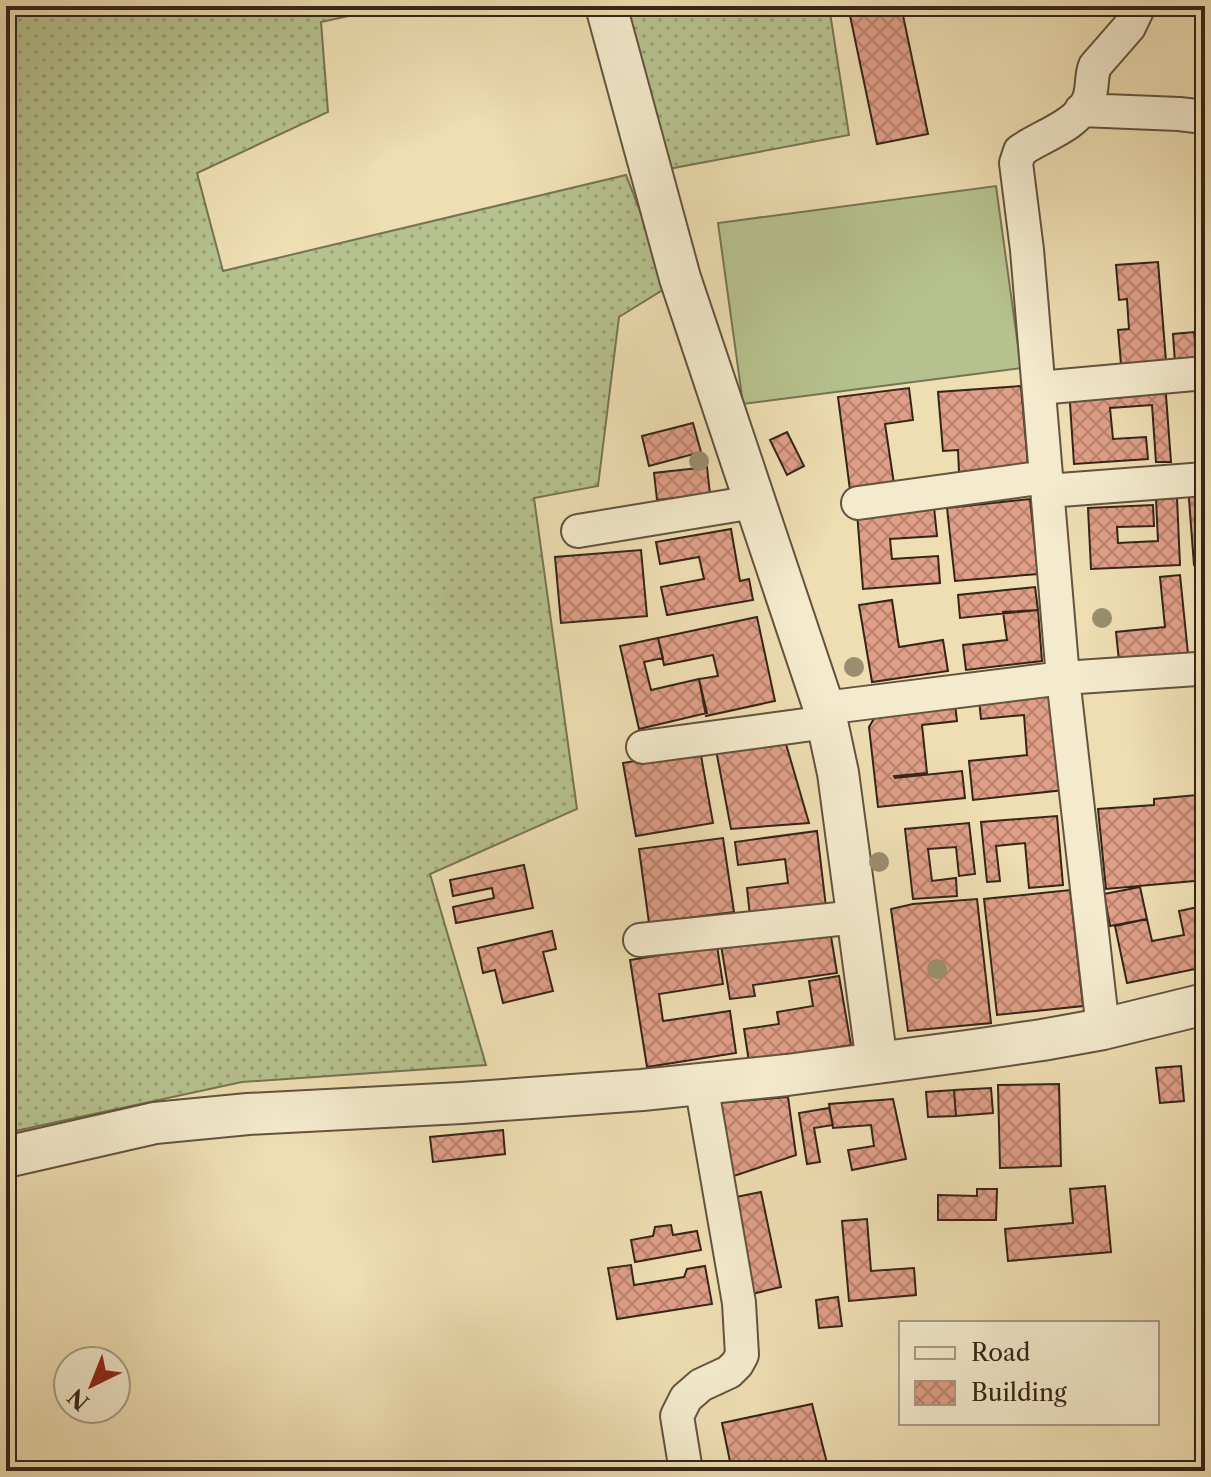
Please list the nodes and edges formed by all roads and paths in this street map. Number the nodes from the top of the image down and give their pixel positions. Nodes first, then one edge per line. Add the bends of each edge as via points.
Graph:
1 (606, 6) edge
2 (1139, 6) edge
3 (1081, 110) junction
4 (1205, 117) edge
5 (1205, 373) edge
6 (1039, 388) junction
7 (1205, 479) edge
8 (1047, 484) junction
9 (754, 502) junction
10 (858, 503) dead end
11 (578, 531) dead end
12 (1205, 672) edge
13 (1063, 678) junction
14 (826, 715) junction
15 (643, 747) dead end
16 (857, 917) junction
17 (640, 940) dead end
18 (1205, 1004) edge
19 (1103, 1029) junction
20 (877, 1063) junction
21 (701, 1084) junction
22 (6, 1157) edge
23 (686, 1471) edge

1 - 9 street via 680,278
2 - 3 street via 1129,27 1095,66 1092,91
3 - 4 street
3 - 6 street via 1020,151 1016,163
5 - 6 street
6 - 8 street
7 - 8 street
8 - 10 street
8 - 13 street
9 - 11 street
9 - 14 street
12 - 13 street
13 - 14 street
13 - 19 street
14 - 15 street
14 - 16 street
16 - 17 street
16 - 20 street
18 - 19 street
19 - 20 street
20 - 21 street
21 - 22 street via 155,1123
21 - 23 street via 739,1303 742,1355 729,1372 686,1398 677,1416

